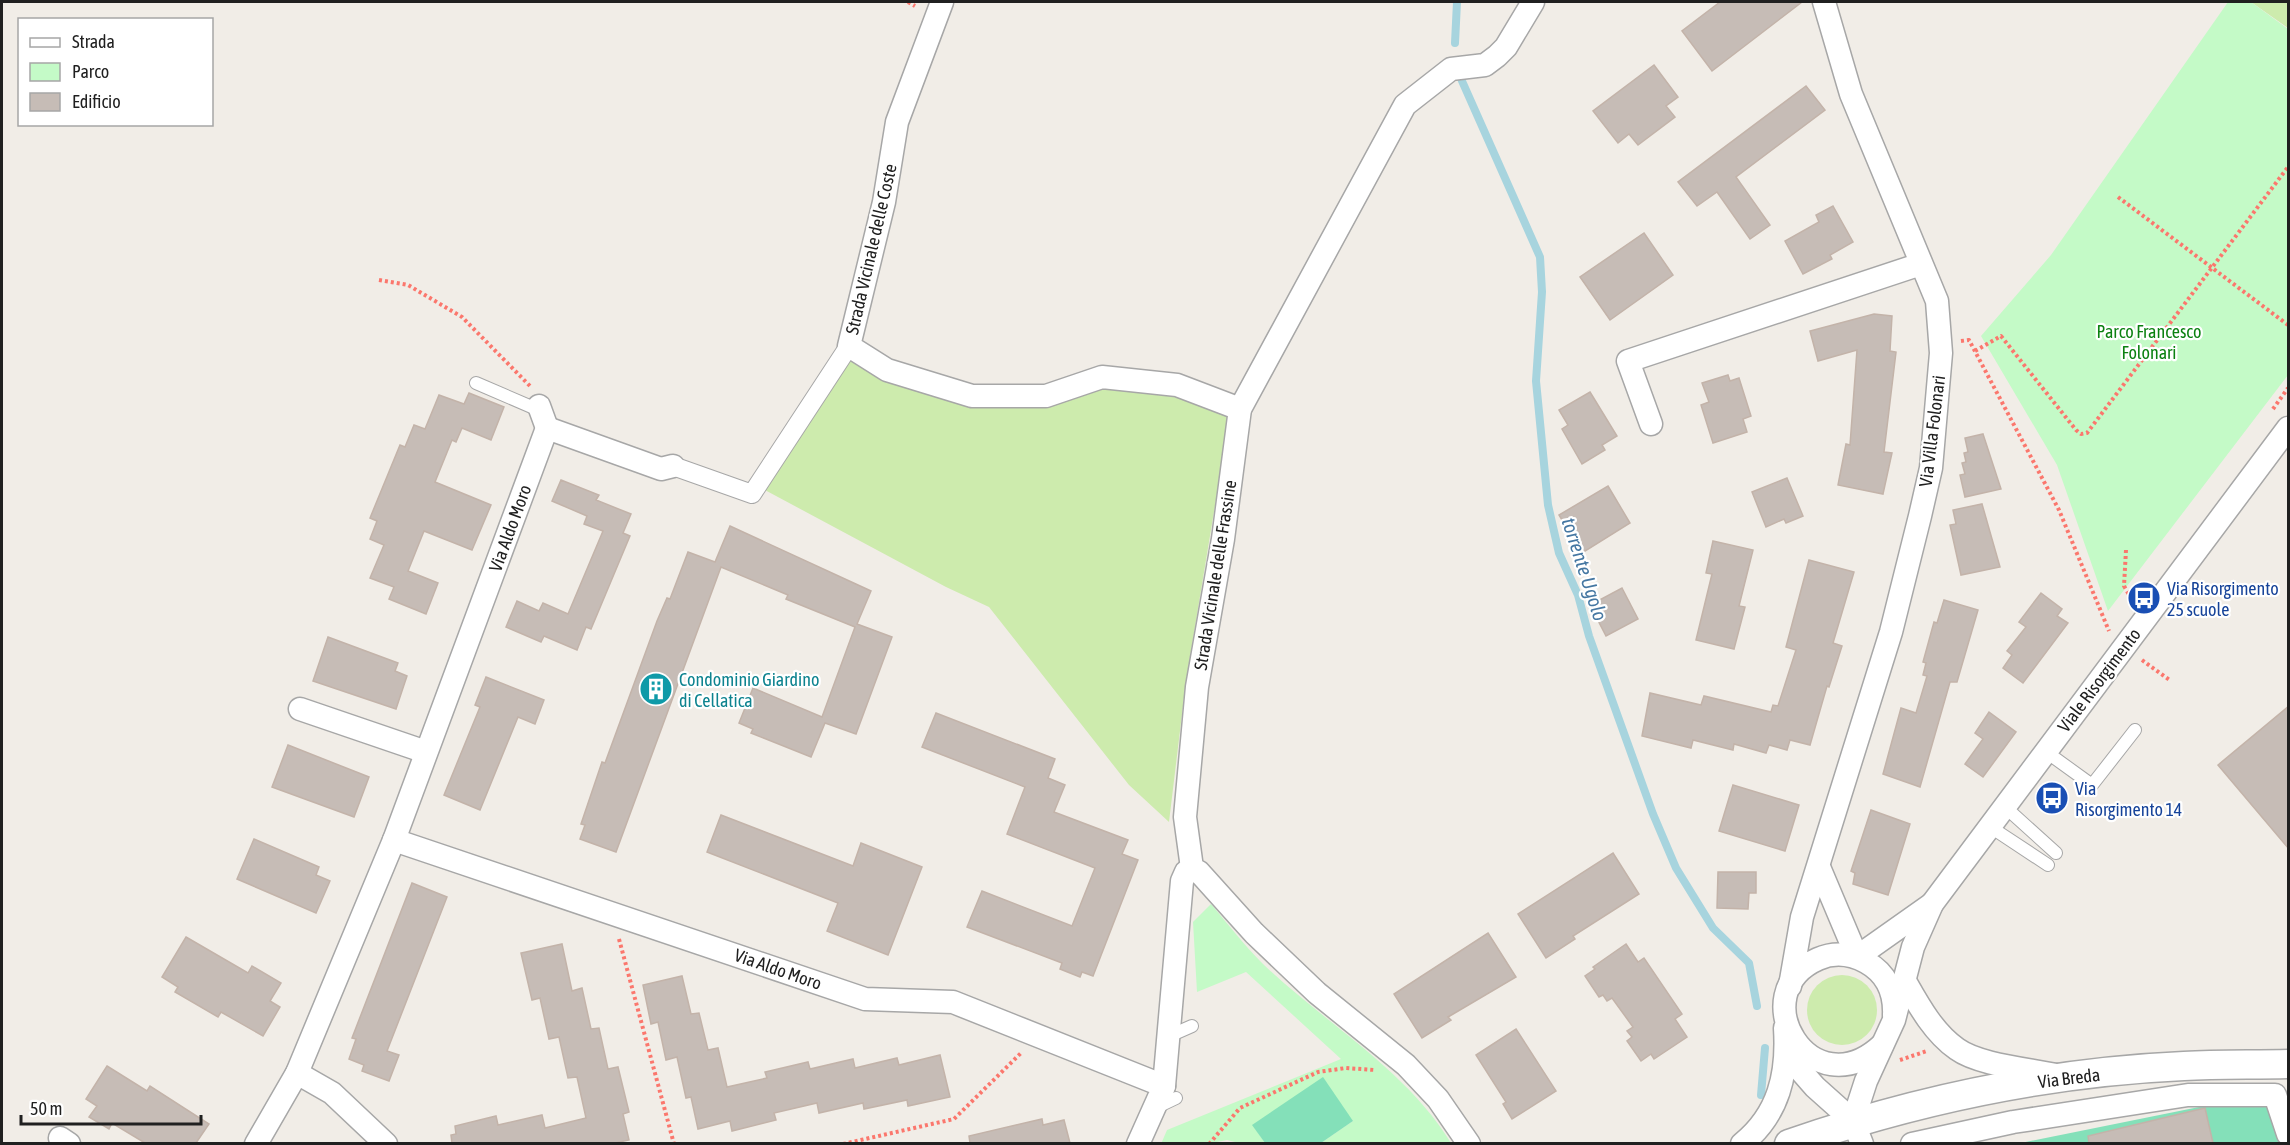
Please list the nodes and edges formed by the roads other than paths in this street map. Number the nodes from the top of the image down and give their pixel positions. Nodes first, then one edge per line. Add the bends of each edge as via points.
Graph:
1 (942, 2) edge
2 (1533, 2) edge
3 (1824, 2) edge
4 (1921, 264) junction
5 (849, 346) junction
6 (476, 383) dead end
7 (1240, 409) junction
8 (542, 415) junction
9 (1651, 424) dead end
10 (2289, 428) edge
11 (673, 466) joint
12 (300, 710) dead end
13 (2135, 730) dead end
14 (2045, 751) junction
15 (426, 752) junction
16 (2004, 806) junction
17 (1989, 826) junction
18 (394, 840) junction
19 (2056, 853) dead end
20 (2048, 865) dead end
21 (1819, 867) junction
22 (1192, 868) junction
23 (1932, 904) junction
24 (1857, 957) junction
25 (1906, 982) junction
26 (1790, 986) junction
27 (1785, 1020) junction
28 (1894, 1020) junction
29 (1192, 1026) dead end
30 (1167, 1037) junction
31 (1887, 1054) junction
32 (1787, 1055) junction
33 (2289, 1064) edge
34 (297, 1073) junction
35 (2067, 1077) junction
36 (1170, 1092) junction
37 (1857, 1132) edge
38 (2289, 1134) edge
39 (256, 1143) edge
40 (386, 1143) edge
41 (1138, 1143) edge
42 (1469, 1143) edge
43 (1742, 1143) edge
44 (1789, 1143) edge
45 (1912, 1143) edge

1 - 5 street, Strada Vicinale delle Coste via 897,122 884,202
2 - 7 street, Strada Vicinale delle Frassine via 1497,56 1485,65 1451,69 1405,105
3 - 4 street, Via Villa Folonari via 1851,94
4 - 9 street via 1628,361
4 - 21 street, Via Villa Folonari via 1937,301 1941,353 1931,468 1891,632
5 - 7 street, Strada Vicinale delle Coste via 887,370 972,396 1046,396 1102,377 1177,385
5 - 11 street via 752,494
6 - 8 lane
7 - 22 street, Strada Vicinale delle Frassine via 1223,539 1197,687 1185,817
8 - 11 street via 661,469
8 - 15 street, Via Aldo Moro
10 - 14 street, Viale Risorgimento
12 - 15 street
13 - 14 lane via 2092,785
14 - 16 street, Viale Risorgimento
15 - 18 street, Via Aldo Moro
16 - 17 street, Viale Risorgimento
16 - 19 lane
17 - 20 lane
17 - 23 street, Viale Risorgimento
18 - 34 street, Via Aldo Moro
18 - 36 street, Via Aldo Moro via 865,999 953,1002
21 - 24 street
21 - 26 street, Via Villa Folonari via 1802,917
22 - 30 street via 1182,881
22 - 42 street via 1317,993 1406,1065 1438,1099
23 - 24 street, Viale Risorgimento
23 - 25 street, Viale Risorgimento via 1913,947
24 - 26 street via 1825,956 1797,974
24 - 28 street via 1875,966 1887,981 1894,1000
25 - 28 street, Viale Risorgimento
25 - 35 street via 1920,1008 1959,1050 1978,1058
26 - 27 street via 1784,1004
27 - 31 street, Viale Risorgimento via 1791,1038 1818,1061 1854,1064 1870,1056
27 - 32 street
28 - 31 street, Viale Risorgimento
29 - 30 lane
30 - 36 street
31 - 37 street, Viale Risorgimento via 1866,1081
32 - 37 street
32 - 43 street via 1784,1081 1773,1107 1758,1131
33 - 35 street, Via Breda via 2183,1066
34 - 39 street, Via Aldo Moro
34 - 40 street via 332,1094
35 - 37 street, Via Breda via 1985,1090
36 - 41 street via 1154,1108
37 - 44 street, Via Breda
38 - 45 street, Via Breda via 2275,1095 2228,1094 2188,1095 2060,1114

